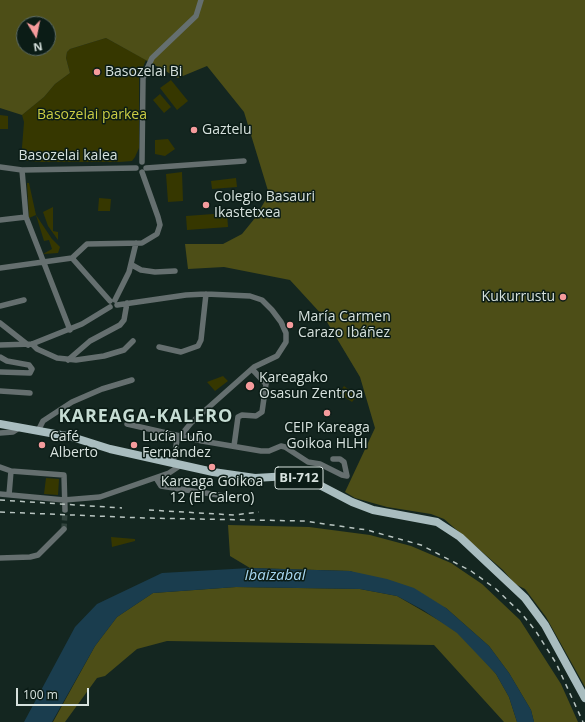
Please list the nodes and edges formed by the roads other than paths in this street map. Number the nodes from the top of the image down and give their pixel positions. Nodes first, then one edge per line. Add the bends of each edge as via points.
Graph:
1 (201, 0) edge
2 (244, 161) dead end
3 (142, 162) junction
4 (0, 167) edge
5 (136, 168) junction
6 (22, 170) junction
7 (144, 170) junction
8 (26, 217) junction
9 (0, 220) edge
10 (136, 243) junction
11 (72, 258) junction
12 (43, 261) junction
13 (132, 265) junction
14 (0, 268) edge
15 (175, 271) dead end
16 (206, 294) junction
17 (24, 300) dead end
18 (113, 303) junction
19 (127, 303) junction
20 (0, 306) edge
21 (0, 323) edge
22 (70, 330) junction
23 (133, 341) dead end
24 (0, 345) edge
25 (30, 345) junction
26 (159, 347) dead end
27 (0, 357) edge
28 (68, 360) junction
29 (252, 369) junction
30 (0, 372) edge
31 (132, 380) dead end
32 (0, 391) edge
33 (30, 393) dead end
34 (0, 424) edge
35 (127, 424) dead end
36 (19, 428) junction
37 (38, 431) junction
38 (0, 433) edge
39 (181, 436) junction
40 (234, 446) junction
41 (333, 459) dead end
42 (173, 463) junction
43 (181, 465) junction
44 (0, 467) edge
45 (11, 471) junction
46 (156, 478) junction
47 (0, 494) edge
48 (9, 495) junction
49 (231, 497) dead end
50 (64, 500) junction
51 (65, 510) tunnel mouth
52 (64, 529) tunnel mouth
53 (0, 558) edge
54 (585, 698) edge

1 - 3 street via 196,16 152,58 143,78
2 - 7 street
3 - 5 street via 138,163
3 - 7 street via 146,164
4 - 6 street, Basozelai kalea
5 - 6 street, Basozelai kalea
5 - 7 street
6 - 8 street
7 - 10 street via 160,226 157,234 149,240
8 - 9 street
8 - 12 street
10 - 11 street via 93,242 84,246
10 - 13 street
11 - 12 street
11 - 18 street
12 - 14 street
12 - 22 street
13 - 15 street via 141,270 155,272
13 - 18 street
16 - 19 street via 166,296
16 - 26 street via 201,340 198,346 181,352
16 - 29 street via 256,298 272,310 281,322 286,333 285,345 278,356
17 - 20 street
18 - 19 street
18 - 22 street
19 - 28 street via 124,320 120,325 90,341
21 - 25 street
22 - 25 street
23 - 28 street via 124,350 111,354
24 - 25 street
25 - 28 street
27 - 30 street via 30,365 32,369 30,373
29 - 39 street via 191,423
29 - 40 street via 266,384 262,412 256,416 238,417
31 - 37 street via 72,402 43,421
32 - 33 street
34 - 36 main road, BI-712
35 - 39 street
36 - 37 main road, BI-712
36 - 38 street via 13,432
37 - 42 main road, BI-712 via 72,437
39 - 40 street
39 - 42 street via 177,440
40 - 41 street via 262,451 285,447 308,462 320,464 347,476 344,462
42 - 43 main road, BI-712
43 - 46 street
43 - 54 main road, BI-712 via 242,476 289,476 308,479 373,510 424,518 444,526 460,537 525,598 551,635
44 - 45 street
45 - 48 street
45 - 50 street via 64,475
46 - 49 street via 161,486
46 - 50 street via 100,497
47 - 48 street
48 - 50 street
50 - 51 street
52 - 53 street via 38,555 30,558

